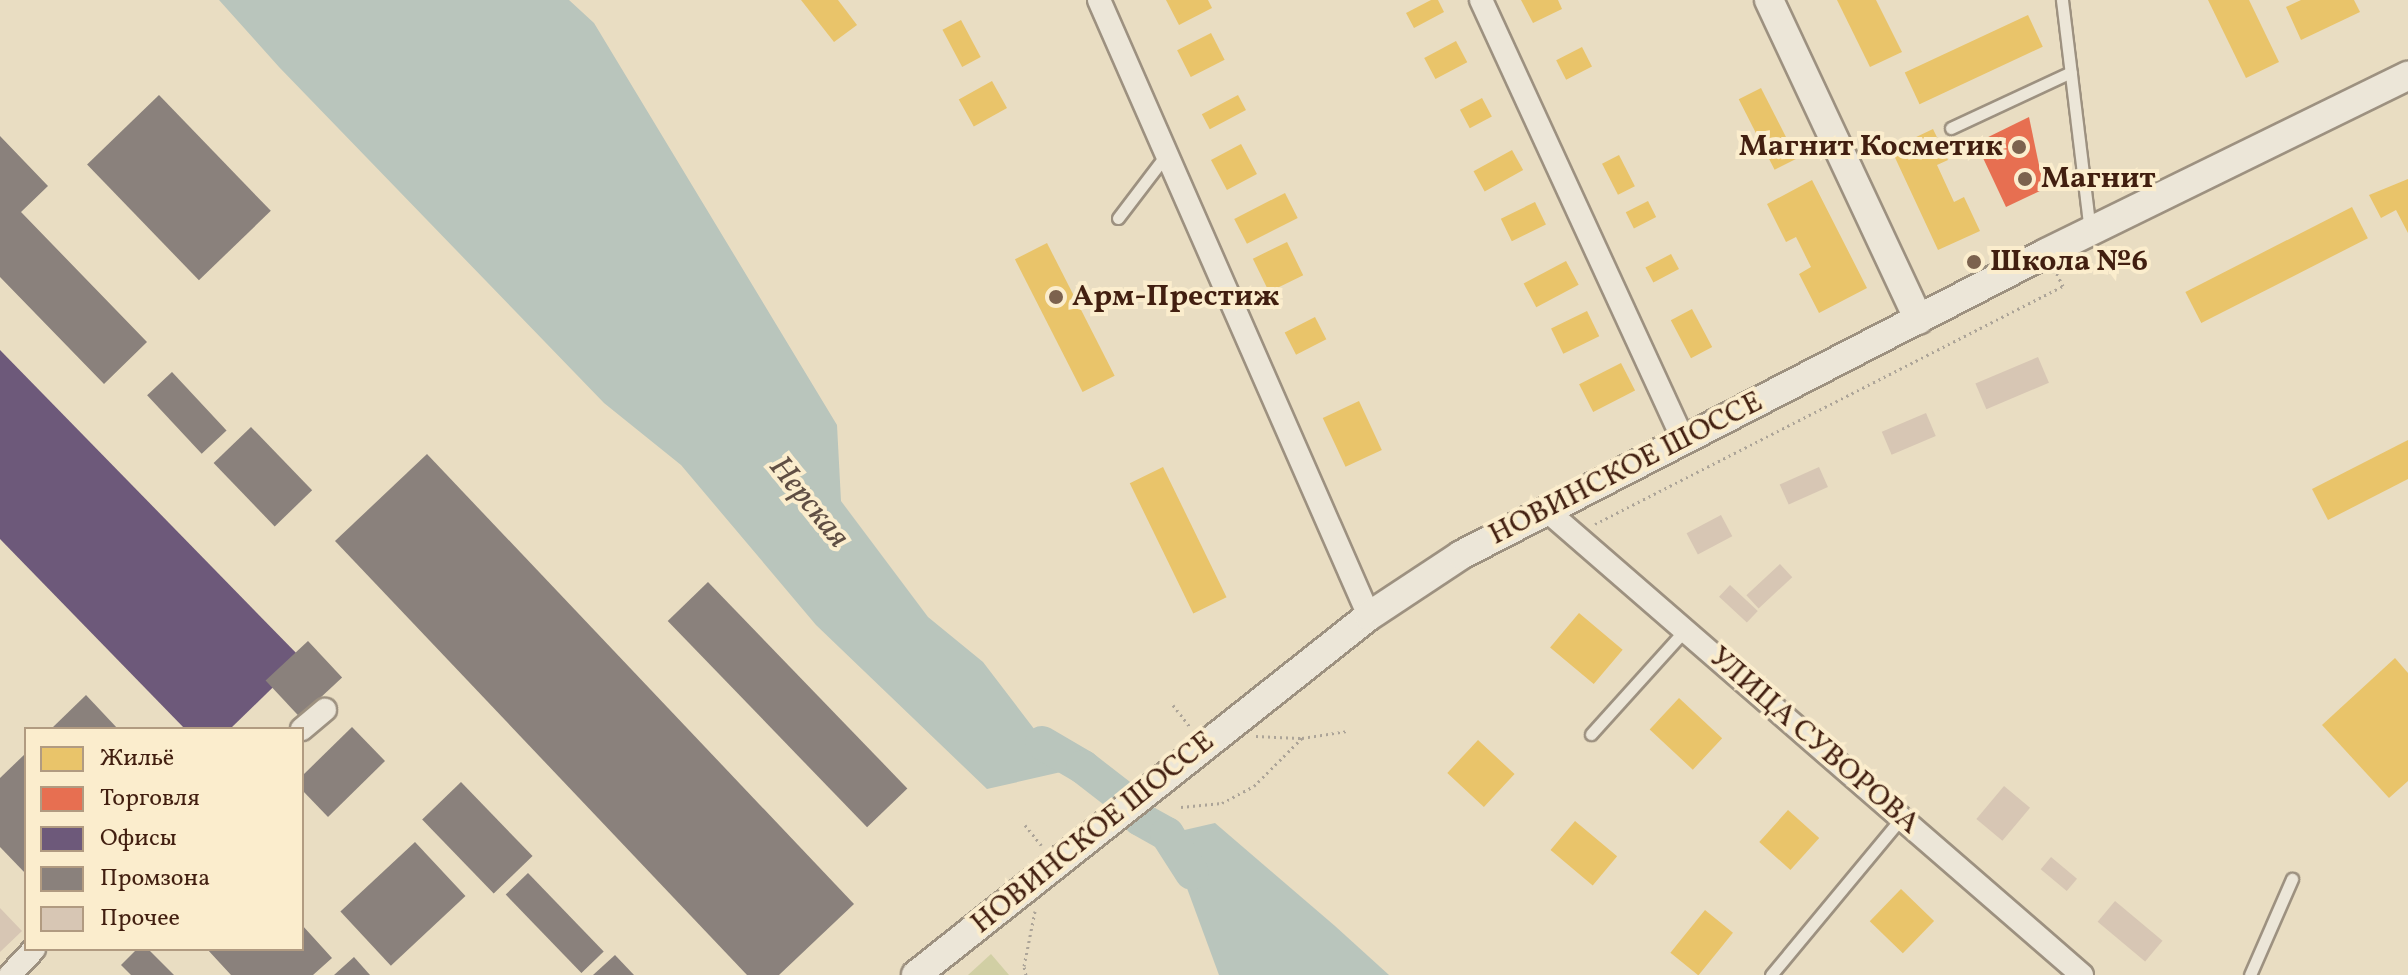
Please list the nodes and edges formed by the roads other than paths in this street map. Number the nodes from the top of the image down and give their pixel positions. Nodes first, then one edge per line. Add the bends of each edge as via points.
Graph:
1 (1099, 0) edge
2 (1481, 0) edge
3 (1769, 0) edge
4 (2062, 0) edge
5 (2071, 72) junction
6 (2408, 76) edge
7 (1951, 128) dead end
8 (1166, 154) junction
9 (1118, 218) dead end
10 (2090, 231) junction
11 (1919, 320) junction
12 (1682, 437) junction
13 (1545, 509) junction
14 (1369, 616) junction
15 (1685, 630) junction
16 (325, 710) dead end
17 (304, 727) edge
18 (1591, 734) dead end
19 (1903, 817) junction
20 (2292, 879) dead end
21 (32, 951) edge
22 (10, 975) edge
23 (916, 975) edge
24 (1771, 975) edge
25 (2082, 975) edge
26 (2250, 975) edge

1 - 8 street
2 - 12 street
3 - 11 street
4 - 5 lane
5 - 7 lane
5 - 10 lane
6 - 10 street, НОВИНСКОЕ ШОССЕ
8 - 9 lane
8 - 14 street
10 - 11 street, НОВИНСКОЕ ШОССЕ
11 - 12 street, НОВИНСКОЕ ШОССЕ
12 - 13 street, НОВИНСКОЕ ШОССЕ
13 - 14 street, НОВИНСКОЕ ШОССЕ via 1461,555
13 - 15 street, УЛИЦА СУВОРОВА
14 - 23 street, НОВИНСКОЕ ШОССЕ via 1051,859
15 - 18 lane
15 - 19 street, УЛИЦА СУВОРОВА
16 - 17 street
19 - 24 lane
19 - 25 street, УЛИЦА СУВОРОВА
20 - 26 lane
21 - 22 street

